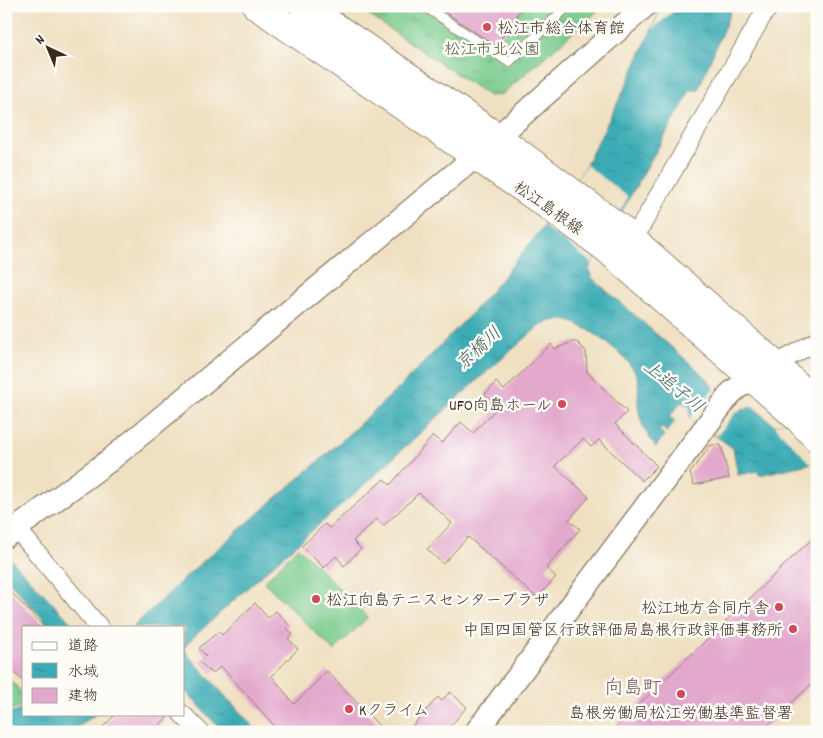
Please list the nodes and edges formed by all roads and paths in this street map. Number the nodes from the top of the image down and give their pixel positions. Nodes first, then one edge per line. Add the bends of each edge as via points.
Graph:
1 (257, 6) edge
2 (304, 6) edge
3 (424, 6) edge
4 (568, 6) edge
5 (645, 6) edge
6 (771, 6) edge
7 (497, 137) junction
8 (476, 156) junction
9 (554, 194) junction
10 (619, 238) junction
11 (817, 341) edge
12 (753, 378) junction
13 (807, 411) edge
14 (817, 438) edge
15 (10, 526) edge
16 (98, 626) edge
17 (184, 716) edge
18 (200, 732) edge
19 (476, 732) edge

1 - 8 main road, 松江島根線
2 - 7 main road, 松江島根線
3 - 4 lane via 509,62
5 - 7 street
6 - 10 street
7 - 8 street
7 - 9 main road, 松江島根線
8 - 9 main road, 松江島根線
8 - 15 street via 110,460
9 - 10 main road, 松江島根線
10 - 12 main road, 松江島根線
11 - 12 street
12 - 13 main road, 松江島根線
12 - 19 street via 676,468
13 - 14 main road, 松江島根線
15 - 16 street
17 - 18 street

